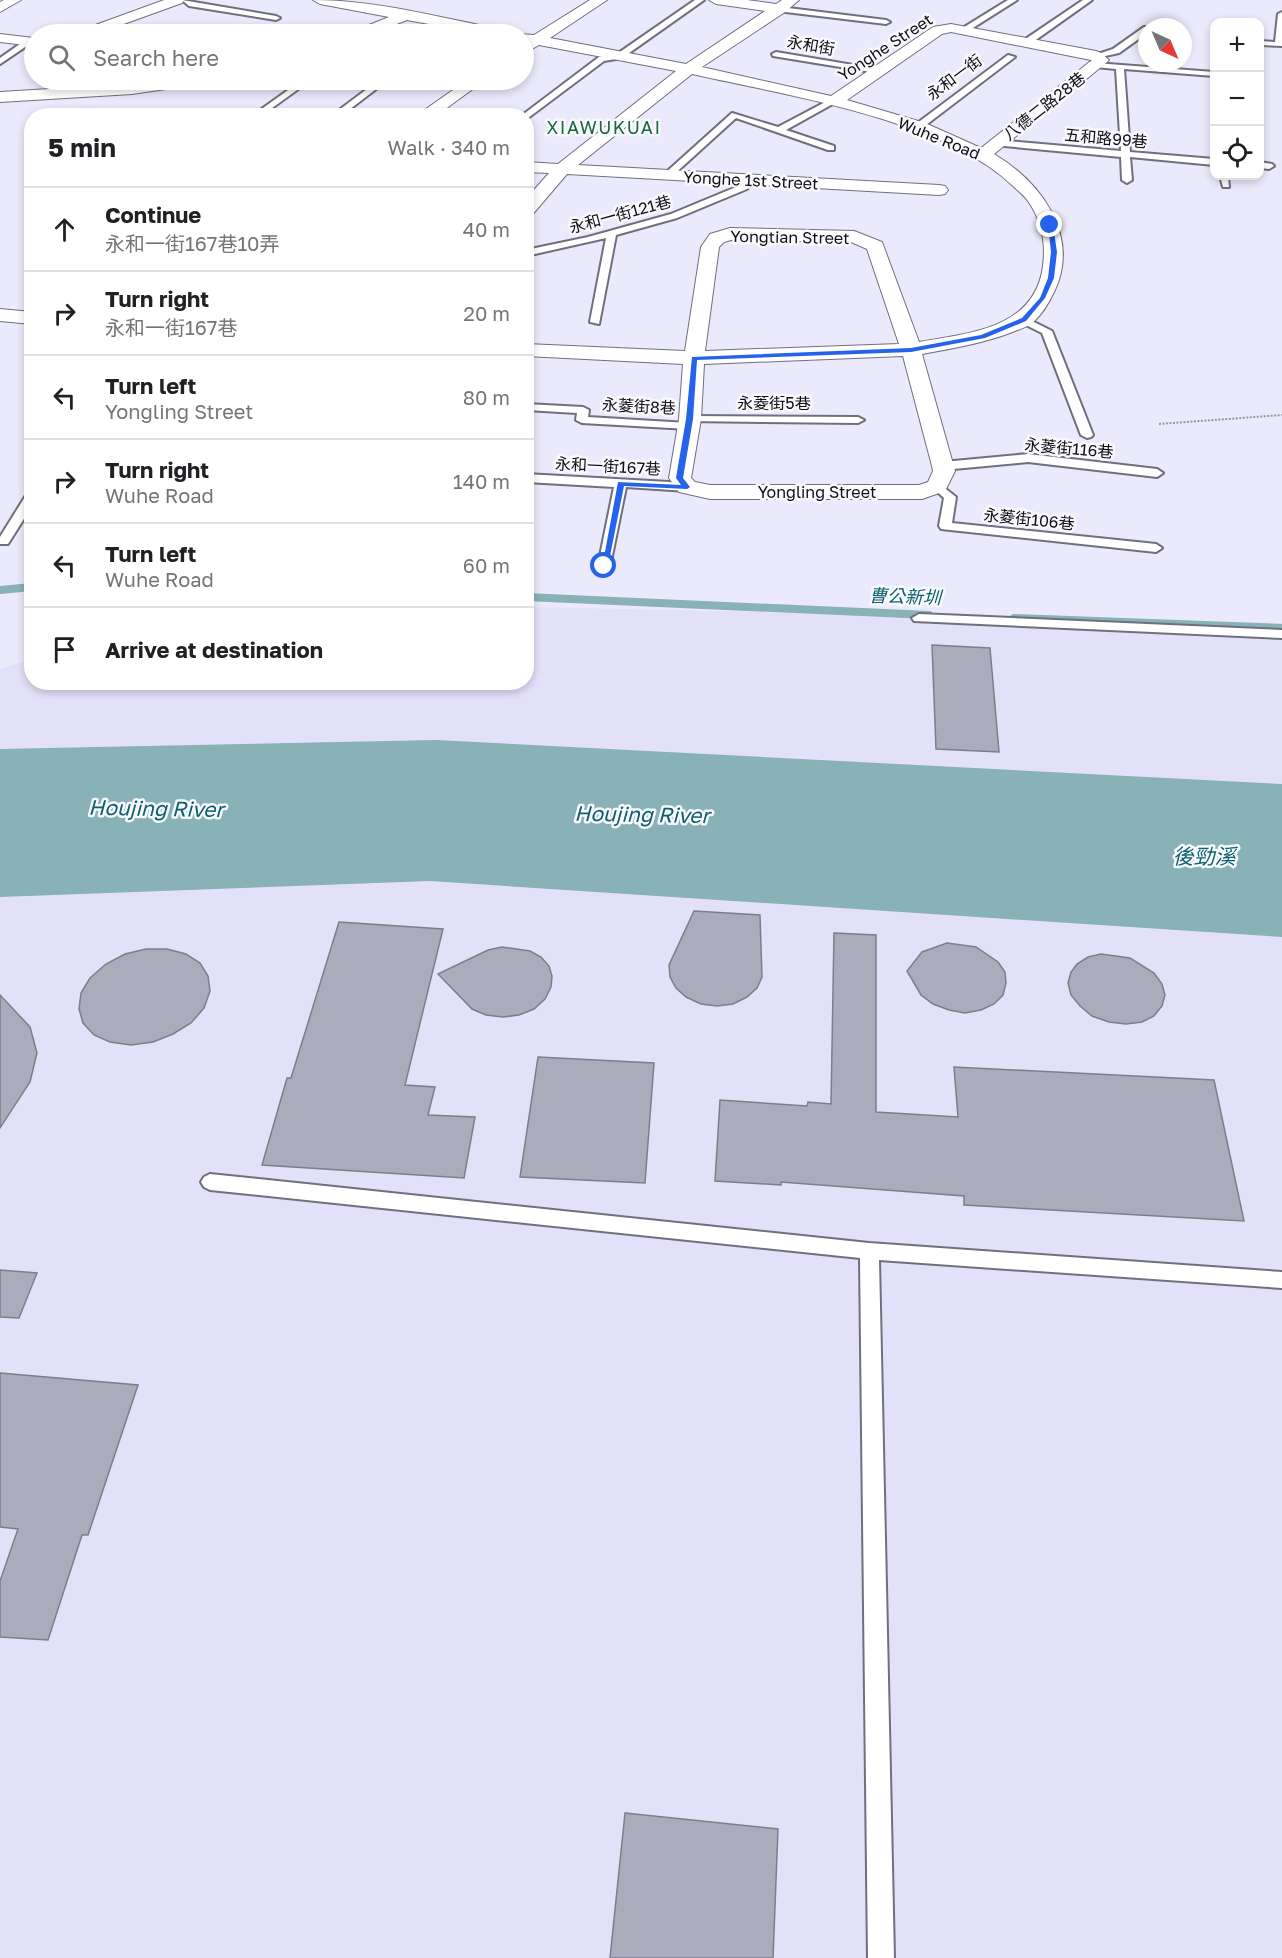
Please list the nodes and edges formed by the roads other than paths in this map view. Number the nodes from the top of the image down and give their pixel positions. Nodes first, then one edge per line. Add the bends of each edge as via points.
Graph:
1 (14, 0) edge
2 (177, 0) edge
3 (186, 0) edge
4 (320, 0) edge
5 (600, 0) edge
6 (699, 0) edge
7 (716, 0) edge
8 (1013, 0) edge
9 (1088, 0) edge
10 (426, 5) dead end
11 (786, 5) edge
12 (0, 8) edge
13 (1282, 14) edge
14 (407, 15) junction
15 (276, 18) dead end
16 (886, 22) dead end
17 (111, 24) edge
18 (384, 24) edge
19 (434, 24) edge
20 (965, 29) junction
21 (1138, 35) edge
22 (0, 38) edge
23 (534, 38) edge
24 (24, 41) edge
25 (1027, 42) junction
26 (534, 43) edge
27 (1264, 43) edge
28 (24, 47) edge
29 (776, 54) dead end
30 (619, 56) junction
31 (1011, 57) dead end
32 (1097, 60) junction
33 (0, 62) edge
34 (1120, 67) junction
35 (689, 69) junction
36 (877, 71) junction
37 (1210, 74) edge
38 (117, 90) edge
39 (292, 90) edge
40 (370, 90) edge
41 (462, 90) edge
42 (0, 98) edge
43 (834, 101) junction
44 (266, 108) edge
45 (346, 108) edge
46 (436, 108) edge
47 (534, 109) edge
48 (919, 126) junction
49 (780, 129) junction
50 (831, 148) dead end
51 (989, 149) junction
52 (1126, 155) junction
53 (1210, 162) edge
54 (534, 167) edge
55 (562, 169) junction
56 (668, 175) junction
57 (748, 180) junction
58 (1127, 180) dead end
59 (939, 190) dead end
60 (534, 202) edge
61 (612, 233) junction
62 (534, 251) edge
63 (16, 316) edge
64 (1024, 320) junction
65 (595, 322) dead end
66 (0, 333) edge
67 (534, 350) edge
68 (911, 350) junction
69 (694, 358) junction
70 (534, 407) edge
71 (858, 420) dead end
72 (689, 422) junction
73 (1087, 435) dead end
74 (1157, 473) dead end
75 (940, 476) junction
76 (534, 478) edge
77 (621, 483) junction
78 (687, 487) junction
79 (24, 508) edge
80 (4, 541) dead end
81 (1156, 548) dead end
82 (604, 566) dead end
83 (919, 618) dead end
84 (1282, 634) edge
85 (210, 1182) dead end
86 (869, 1251) junction
87 (1282, 1280) edge
88 (881, 1958) edge

1 - 12 street
2 - 17 street
3 - 15 lane via 189,4
4 - 14 street
5 - 23 street
6 - 30 lane
7 - 11 street
8 - 20 lane
9 - 25 lane
10 - 14 street
11 - 16 lane
11 - 35 street
13 - 27 lane via 1280,45
14 - 18 street
14 - 19 street
20 - 25 street, Yonghe Street
20 - 36 street, Yonghe Street via 938,30
21 - 32 lane, 八德二路28巷
22 - 24 street
25 - 32 street, 八德二路28巷
26 - 30 street, Wuhe Road
28 - 33 lane
29 - 36 lane, 永和街
30 - 35 street, Wuhe Road
30 - 47 lane via 602,59
31 - 48 lane, 永和一街
32 - 34 lane
32 - 51 street, 八德二路28巷
34 - 37 lane
34 - 52 lane
35 - 43 street, Wuhe Road
35 - 55 street
36 - 43 street, Yonghe Street
38 - 42 street
39 - 44 lane
40 - 45 lane
41 - 46 street
43 - 48 street, Wuhe Road
43 - 49 lane
48 - 51 street, Wuhe Road
49 - 50 lane
49 - 56 lane via 735,114
51 - 52 lane, 五和路99巷
51 - 64 street, Wuhe Road via 1035,197 1050,225 1054,252 1051,278 1042,298
52 - 53 lane, 五和路99巷
52 - 58 lane
54 - 55 street, Yonghe 1st Street
55 - 56 street, Yonghe 1st Street
55 - 60 street
56 - 57 street, Yonghe 1st Street
57 - 59 street, Yonghe 1st Street
57 - 61 lane, 永和一街121巷 via 744,187 674,216
61 - 62 lane, 永和一街121巷
61 - 65 lane
63 - 66 street
64 - 68 street, Wuhe Road via 982,337
64 - 73 lane via 1047,331
67 - 69 street, Wuhe Road
68 - 69 street, Wuhe Road
68 - 69 street, Yongtian Street via 875,246 854,237 730,234 717,238 710,247
68 - 75 street
69 - 72 street
70 - 72 lane, 永菱街8巷 via 583,410 582,420
71 - 72 lane, 永菱街5巷
72 - 78 street via 680,478
74 - 75 lane, 永菱街116巷 via 1028,458
75 - 78 street, Yongling Street via 922,492 710,492
75 - 81 lane, 永菱街106巷 via 950,497 945,526
76 - 77 lane, 永和一街167巷
77 - 78 lane, 永和一街167巷
77 - 82 lane
79 - 80 lane
83 - 84 lane
85 - 86 lane
86 - 87 lane
86 - 88 lane

